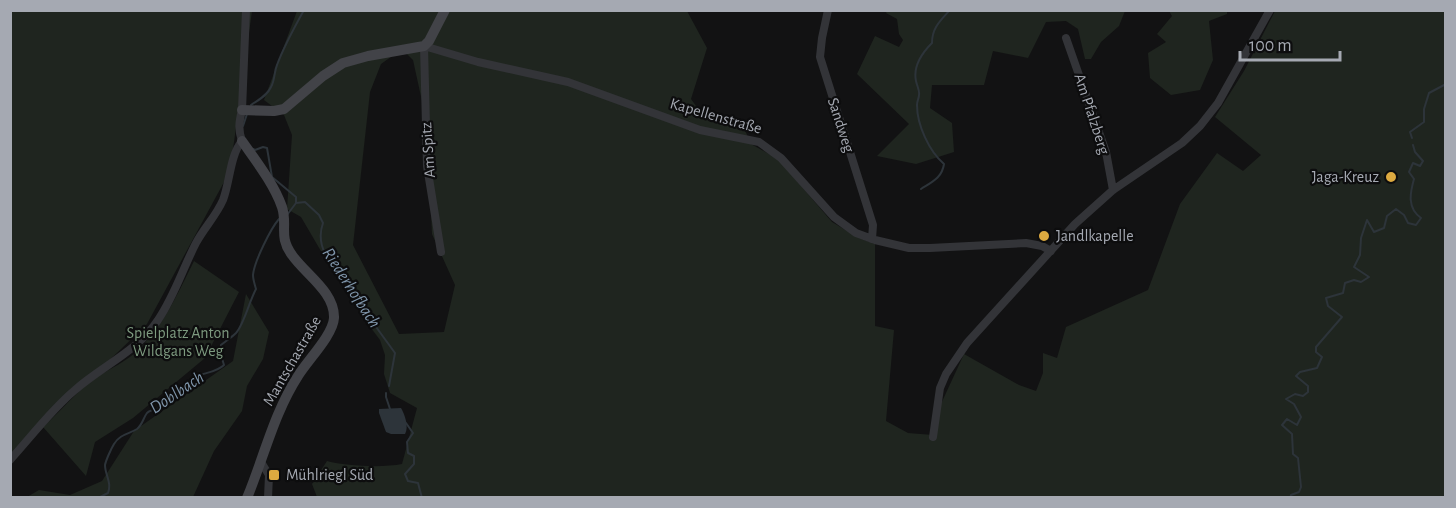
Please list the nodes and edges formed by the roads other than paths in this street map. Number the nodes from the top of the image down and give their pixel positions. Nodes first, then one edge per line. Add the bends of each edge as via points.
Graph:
1 (246, 10) edge
2 (445, 10) edge
3 (828, 10) edge
4 (1270, 10) edge
5 (1066, 38) dead end
6 (423, 46) junction
7 (242, 110) junction
8 (242, 141) junction
9 (1113, 190) junction
10 (872, 239) junction
11 (1051, 251) junction
12 (441, 252) dead end
13 (933, 437) dead end
14 (10, 460) edge
15 (261, 462) junction
16 (247, 498) edge
17 (268, 498) edge

1 - 7 street
2 - 6 street
3 - 10 street, Sandweg via 820,57 873,225
4 - 9 street via 1205,119 1182,143
5 - 9 street, Am Pfalzberg via 1104,146
6 - 7 street, Kapellenstraße via 344,63 284,109
6 - 10 street, Kapellenstraße via 568,82 700,130 759,142 782,158 834,217
6 - 12 street, Am Spitz via 427,166
7 - 8 street via 238,132
8 - 14 street via 236,148 219,209 197,242 157,322 140,341 66,397
8 - 15 street, Mantschastraße via 277,196 284,240 322,288 334,316 330,330 285,399
9 - 11 street
10 - 11 street, Kapellenstraße via 909,248 1026,243
11 - 13 street via 985,322 951,366 938,395
15 - 16 street, Mantschastraße
15 - 17 street via 269,475

